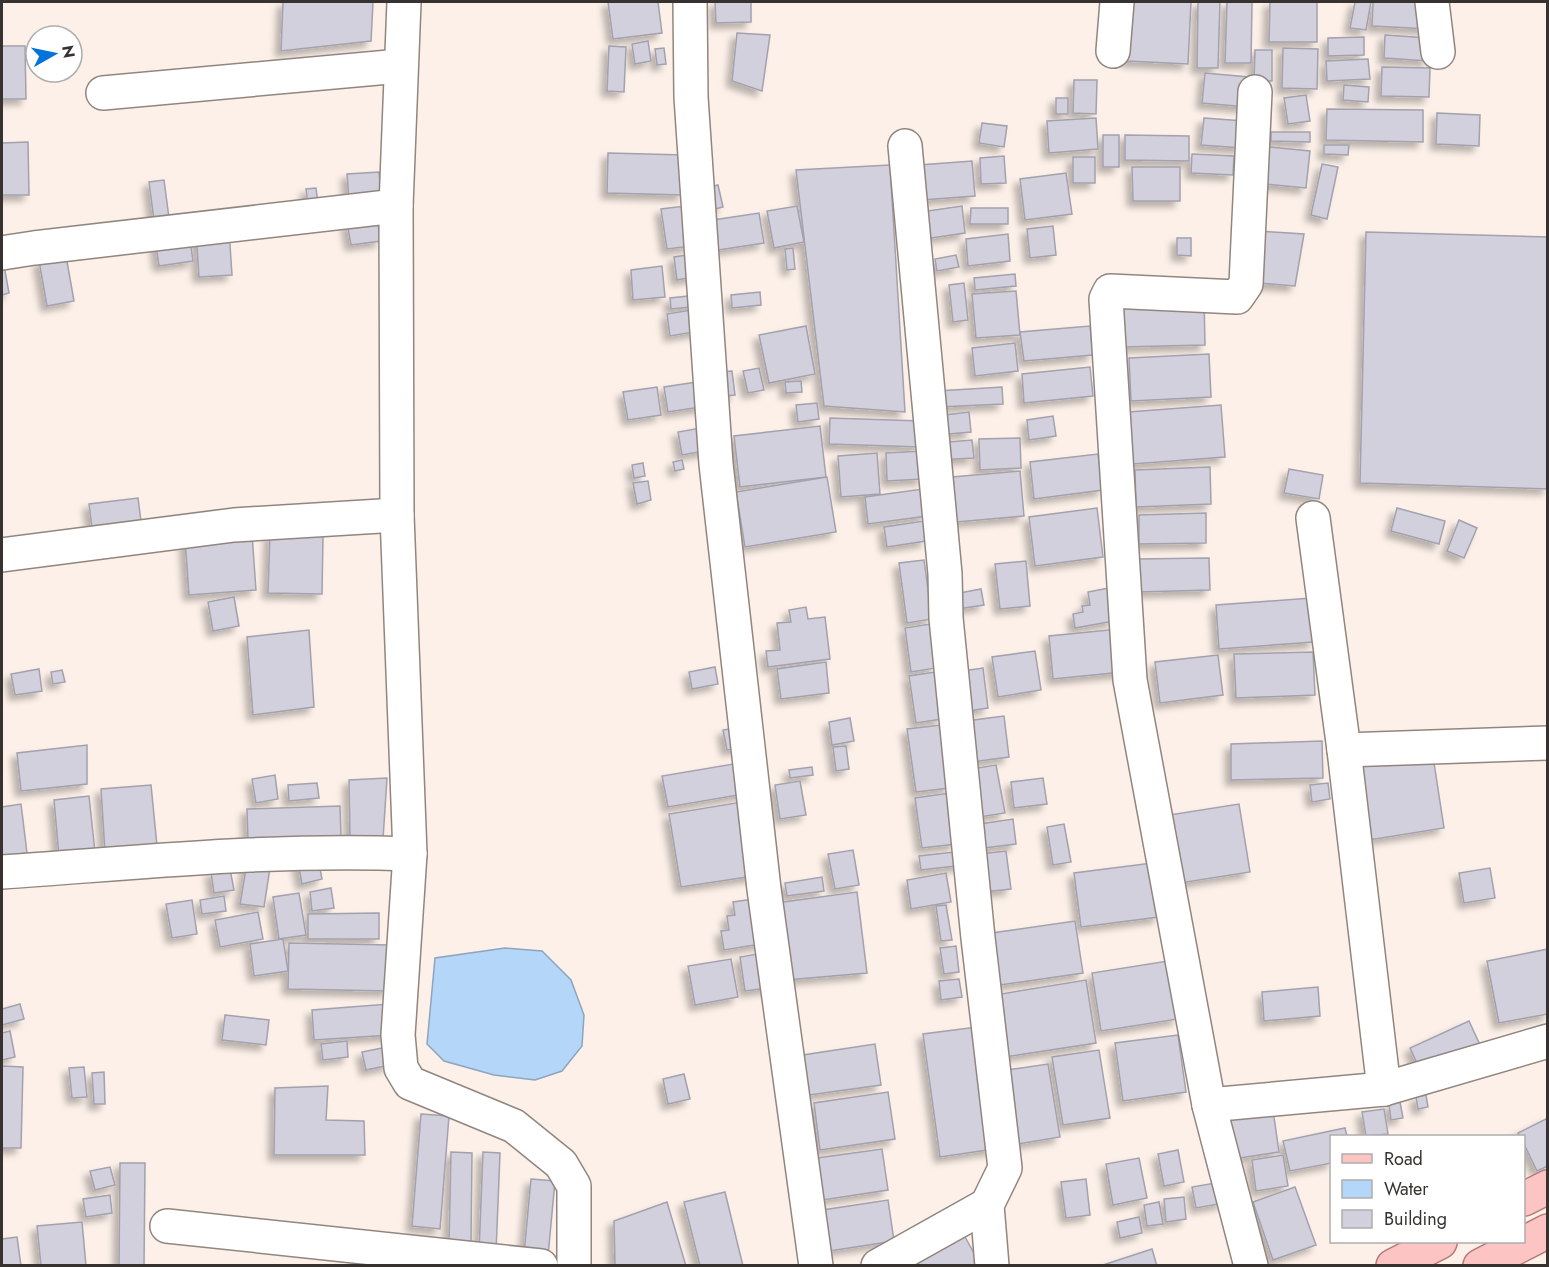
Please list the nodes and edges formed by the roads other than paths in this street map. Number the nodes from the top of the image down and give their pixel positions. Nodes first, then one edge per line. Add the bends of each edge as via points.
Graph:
1 (404, 2) edge
2 (690, 2) edge
3 (1117, 2) edge
4 (1432, 2) edge
5 (1113, 51) dead end
6 (1438, 52) dead end
7 (400, 66) junction
8 (1255, 92) dead end
9 (103, 93) dead end
10 (905, 146) dead end
11 (396, 206) junction
12 (2, 253) edge
13 (397, 515) junction
14 (1313, 518) dead end
15 (2, 555) edge
16 (1548, 743) edge
17 (1344, 750) junction
18 (410, 854) junction
19 (2, 872) edge
20 (1548, 1041) edge
21 (1384, 1089) junction
22 (1209, 1105) junction
23 (1548, 1186) edge
24 (1525, 1198) edge
25 (987, 1205) junction
26 (167, 1226) dead end
27 (1548, 1231) edge
28 (1438, 1243) edge
29 (1525, 1243) edge
30 (1525, 1243) edge
31 (541, 1266) edge
32 (574, 1266) edge
33 (816, 1266) edge
34 (878, 1266) edge
35 (992, 1266) edge
36 (1251, 1266) edge
37 (1394, 1266) edge
38 (1480, 1266) edge

1 - 7 street
2 - 33 street via 691,97 717,464 764,889
3 - 5 street
4 - 6 street
7 - 9 street
7 - 11 street
8 - 22 street via 1246,284 1237,297 1110,291 1106,298 1130,680
10 - 25 street via 946,618 1005,1168
11 - 12 street
11 - 13 street
13 - 15 street via 234,525
13 - 18 street
14 - 17 street
16 - 17 street
17 - 21 street
18 - 19 street via 354,851
18 - 32 street via 398,1035 401,1068 410,1083 514,1126 561,1164 574,1186
20 - 21 street
21 - 22 street
22 - 36 street
23 - 24 main road
25 - 34 street
25 - 35 street
26 - 31 street
27 - 29 main road
28 - 37 main road
30 - 38 main road

